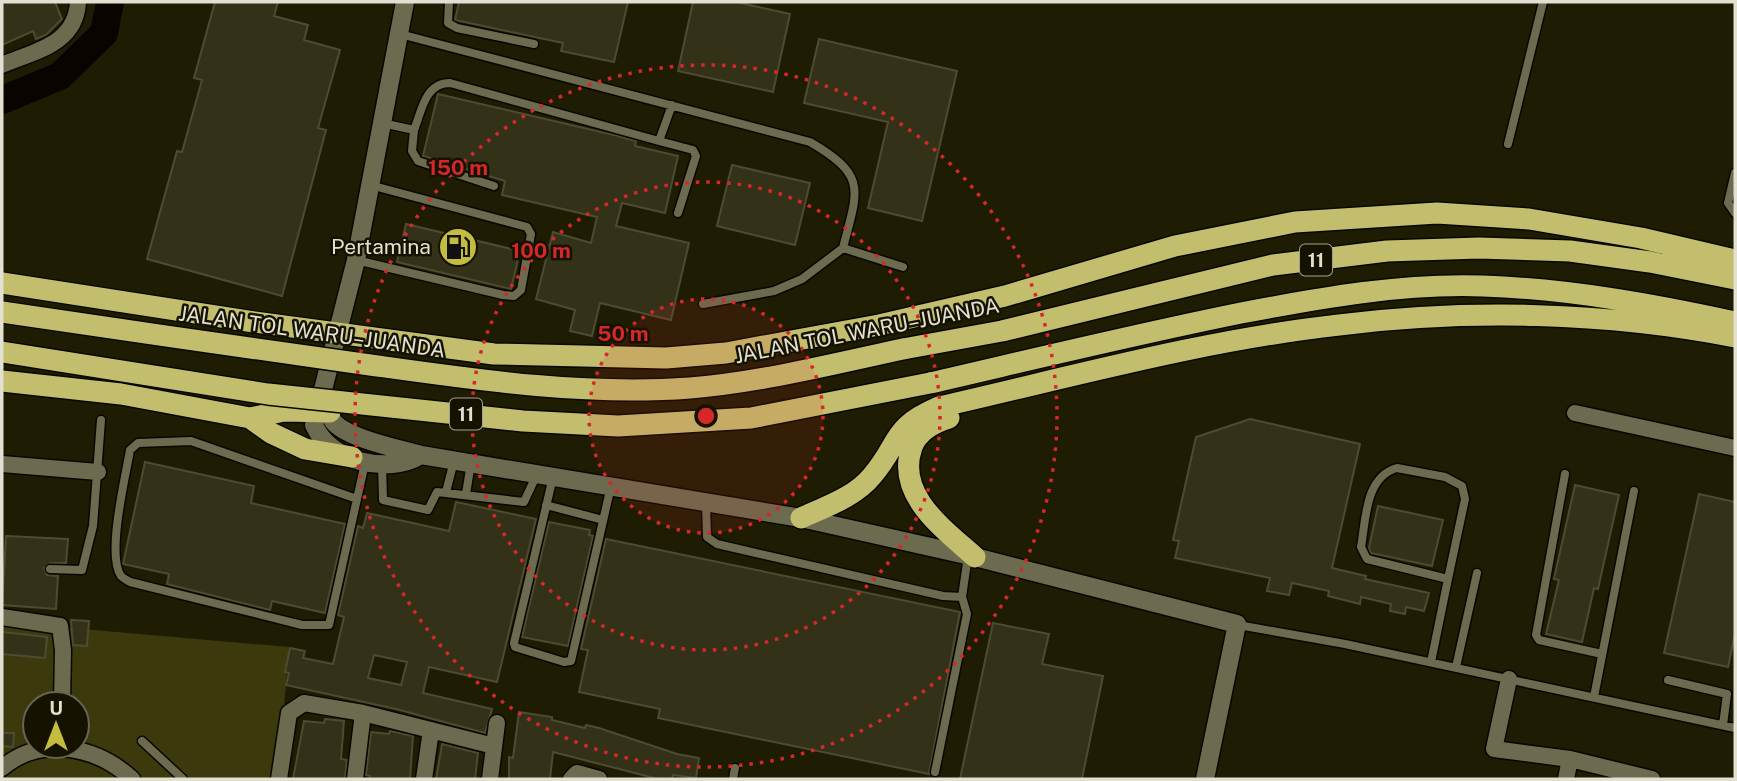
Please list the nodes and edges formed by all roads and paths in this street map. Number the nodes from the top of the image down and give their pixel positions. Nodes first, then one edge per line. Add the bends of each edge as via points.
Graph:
1 (78, 2) edge
2 (405, 2) edge
3 (449, 2) edge
4 (1543, 2) edge
5 (399, 34) junction
6 (534, 44) dead end
7 (2, 65) edge
8 (672, 105) junction
9 (382, 123) junction
10 (414, 130) junction
11 (659, 141) junction
12 (1508, 144) dead end
13 (1735, 173) edge
14 (370, 185) junction
15 (494, 186) dead end
16 (1735, 212) edge
17 (678, 213) dead end
18 (843, 248) junction
19 (356, 260) junction
20 (1735, 260) edge
21 (903, 267) dead end
22 (1735, 279) edge
23 (2, 283) edge
24 (703, 304) dead end
25 (2, 312) edge
26 (1735, 322) edge
27 (339, 332) junction
28 (1735, 337) edge
29 (2, 352) edge
30 (1155, 358) junction
31 (2, 381) edge
32 (322, 408) junction
33 (1575, 413) dead end
34 (250, 418) junction
35 (101, 420) dead end
36 (1735, 448) edge
37 (421, 455) junction
38 (367, 462) junction
39 (463, 462) junction
40 (2, 464) edge
41 (97, 472) junction
42 (1565, 474) dead end
43 (545, 476) junction
44 (611, 486) junction
45 (1634, 491) dead end
46 (446, 492) junction
47 (466, 495) junction
48 (356, 499) junction
49 (706, 502) junction
50 (546, 505) junction
51 (801, 518) junction
52 (603, 520) junction
53 (971, 556) junction
54 (50, 569) dead end
55 (1477, 573) dead end
56 (1448, 579) junction
57 (962, 597) junction
58 (2, 617) edge
59 (1237, 624) junction
60 (1602, 654) junction
61 (1431, 662) junction
62 (1456, 667) junction
63 (1510, 679) junction
64 (1668, 680) dead end
65 (63, 690) edge
66 (1594, 697) junction
67 (363, 713) junction
68 (497, 723) dead end
69 (1723, 725) junction
70 (1735, 728) edge
71 (431, 730) junction
72 (142, 741) dead end
73 (494, 746) junction
74 (91, 752) edge
75 (21, 758) edge
76 (1570, 759) junction
77 (2, 768) edge
78 (735, 768) dead end
79 (935, 772) dead end
80 (1616, 775) edge
81 (132, 779) edge
82 (183, 779) edge
83 (279, 779) edge
84 (355, 779) edge
85 (424, 779) edge
86 (490, 779) edge
87 (571, 779) edge
88 (599, 779) edge
89 (733, 779) edge
90 (1205, 779) edge
91 (1566, 779) edge
92 (1652, 779) edge

1 - 7 street via 74,25 56,42
2 - 5 street
3 - 6 lane via 448,23 457,28
4 - 12 lane
5 - 8 lane
5 - 9 street
8 - 11 lane
8 - 18 lane via 810,142 839,159 853,179 857,195
9 - 10 lane
9 - 14 street
10 - 11 lane via 430,90 438,83 450,83
10 - 15 lane via 412,151 418,161
11 - 17 lane via 693,150 696,156
13 - 16 lane via 1728,203
14 - 19 street
14 - 19 lane via 527,227 531,234 522,290 514,296 503,295
18 - 21 lane
18 - 24 lane via 802,279 774,291
19 - 27 street
20 - 27 highway via 1529,219 1437,213 1295,222 1249,230 1175,246 1005,296 726,353 666,358 507,354
22 - 25 highway, JALAN TOL WARU–JUANDA / 11, bridge via 1570,251 1387,251 1273,265 1002,331 690,388 528,385
23 - 27 highway
26 - 29 highway, 11, bridge via 1580,293 1482,286 1400,289 1292,303 751,418 618,426 523,421 268,394
27 - 32 street
28 - 30 highway via 1688,328 1553,316 1427,317 1278,334
30 - 51 highway via 939,407 908,422 872,476 854,492
30 - 53 highway via 1094,384 957,415 922,432 909,457 908,475 916,496
31 - 34 highway via 121,394
32 - 34 highway
32 - 37 street via 340,426 360,436
32 - 38 street via 314,425 318,435 329,446
33 - 36 street
34 - 38 highway via 304,449
35 - 41 lane
37 - 38 street via 409,462
37 - 39 street
38 - 46 lane via 387,503 428,510 433,495
38 - 48 lane
39 - 43 street
39 - 46 lane
39 - 47 lane
40 - 41 street
41 - 54 lane via 93,526 82,570
42 - 60 lane via 1536,635 1539,640
43 - 44 street
43 - 47 lane via 524,502
43 - 50 lane
44 - 49 street
44 - 52 lane
45 - 60 lane
46 - 47 lane
48 - 48 lane via 329,625 302,625 121,576 117,535 130,450 138,443 191,441
49 - 51 street
49 - 57 lane via 707,537 717,544
50 - 52 lane
50 - 52 lane via 514,643 564,662 571,661
51 - 53 street
53 - 57 lane
53 - 59 street
55 - 62 lane
56 - 56 lane via 1465,499 1462,486 1445,477 1409,470 1383,472 1368,506 1362,554 1380,563
56 - 61 lane
57 - 79 lane via 967,614
58 - 65 street via 60,626
59 - 61 lane
59 - 90 street
60 - 66 lane
61 - 62 lane
62 - 63 lane
63 - 66 lane
63 - 76 street via 1494,749
64 - 69 lane via 1727,694
66 - 69 lane
67 - 71 street
67 - 83 street via 304,703 293,707 286,720
67 - 84 street
68 - 73 street
69 - 70 lane
71 - 73 street
71 - 85 street
72 - 82 lane
73 - 86 street
74 - 81 street via 116,764
75 - 77 street
76 - 80 street
76 - 91 street
78 - 89 lane
80 - 92 street
87 - 88 street via 577,773

